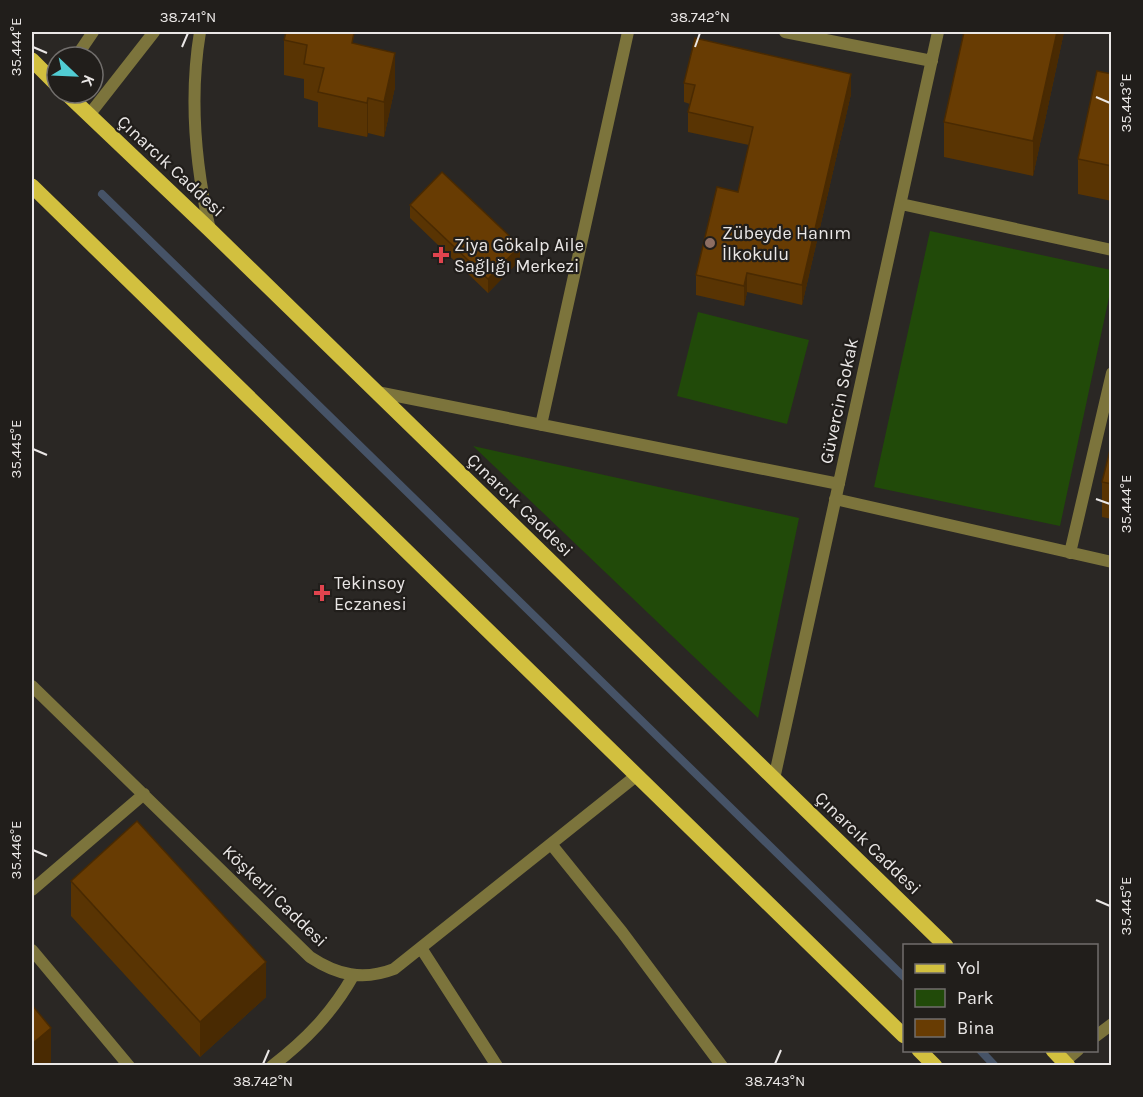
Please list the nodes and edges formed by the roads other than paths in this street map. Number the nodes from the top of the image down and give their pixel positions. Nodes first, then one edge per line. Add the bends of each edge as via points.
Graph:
1 (93, 32) edge
2 (154, 32) edge
3 (200, 32) edge
4 (628, 32) edge
5 (785, 32) edge
6 (939, 32) edge
7 (84, 45) edge
8 (32, 60) edge
9 (932, 62) junction
10 (45, 73) edge
11 (79, 105) edge
12 (89, 115) junction
13 (32, 186) edge
14 (901, 204) junction
15 (210, 230) junction
16 (1112, 250) edge
17 (1112, 373) edge
18 (377, 392) junction
19 (541, 425) junction
20 (839, 484) junction
21 (836, 499) junction
22 (1070, 553) junction
23 (1112, 562) edge
24 (32, 686) edge
25 (636, 776) junction
26 (774, 779) junction
27 (144, 794) junction
28 (551, 844) junction
29 (32, 890) edge
30 (945, 944) edge
31 (421, 948) junction
32 (32, 950) edge
33 (353, 976) junction
34 (1112, 1024) edge
35 (1098, 1034) edge
36 (903, 1035) edge
37 (921, 1052) edge
38 (1055, 1052) edge
39 (1076, 1052) edge
40 (289, 1060) edge
41 (1066, 1064) edge
42 (129, 1065) edge
43 (272, 1065) edge
44 (497, 1065) edge
45 (722, 1065) edge
46 (935, 1065) edge

1 - 7 street
2 - 12 street
3 - 15 street via 194,125
4 - 19 street
5 - 9 street
6 - 9 street, Güvercin Sokak
8 - 10 main road
9 - 14 street, Güvercin Sokak
11 - 12 main road, Çınarcık Caddesi
12 - 15 main road, Çınarcık Caddesi
13 - 25 main road
14 - 16 street
14 - 20 street, Güvercin Sokak
15 - 18 main road, Çınarcık Caddesi
17 - 22 street
18 - 19 street
18 - 26 main road, Çınarcık Caddesi
19 - 20 street
20 - 21 street, Güvercin Sokak
21 - 22 street
21 - 26 street, Güvercin Sokak
22 - 23 street
24 - 27 street, Köşkerli Caddesi
25 - 28 street, Köşkerli Caddesi
25 - 36 main road
26 - 30 main road, Çınarcık Caddesi
27 - 29 street
27 - 33 street, Köşkerli Caddesi via 310,957
28 - 31 street, Köşkerli Caddesi
28 - 45 street
31 - 33 street, Köşkerli Caddesi via 394,969
31 - 44 street
32 - 42 street
33 - 40 street via 339,1002
34 - 35 street
37 - 46 main road
38 - 41 main road
39 - 41 street
40 - 43 street

